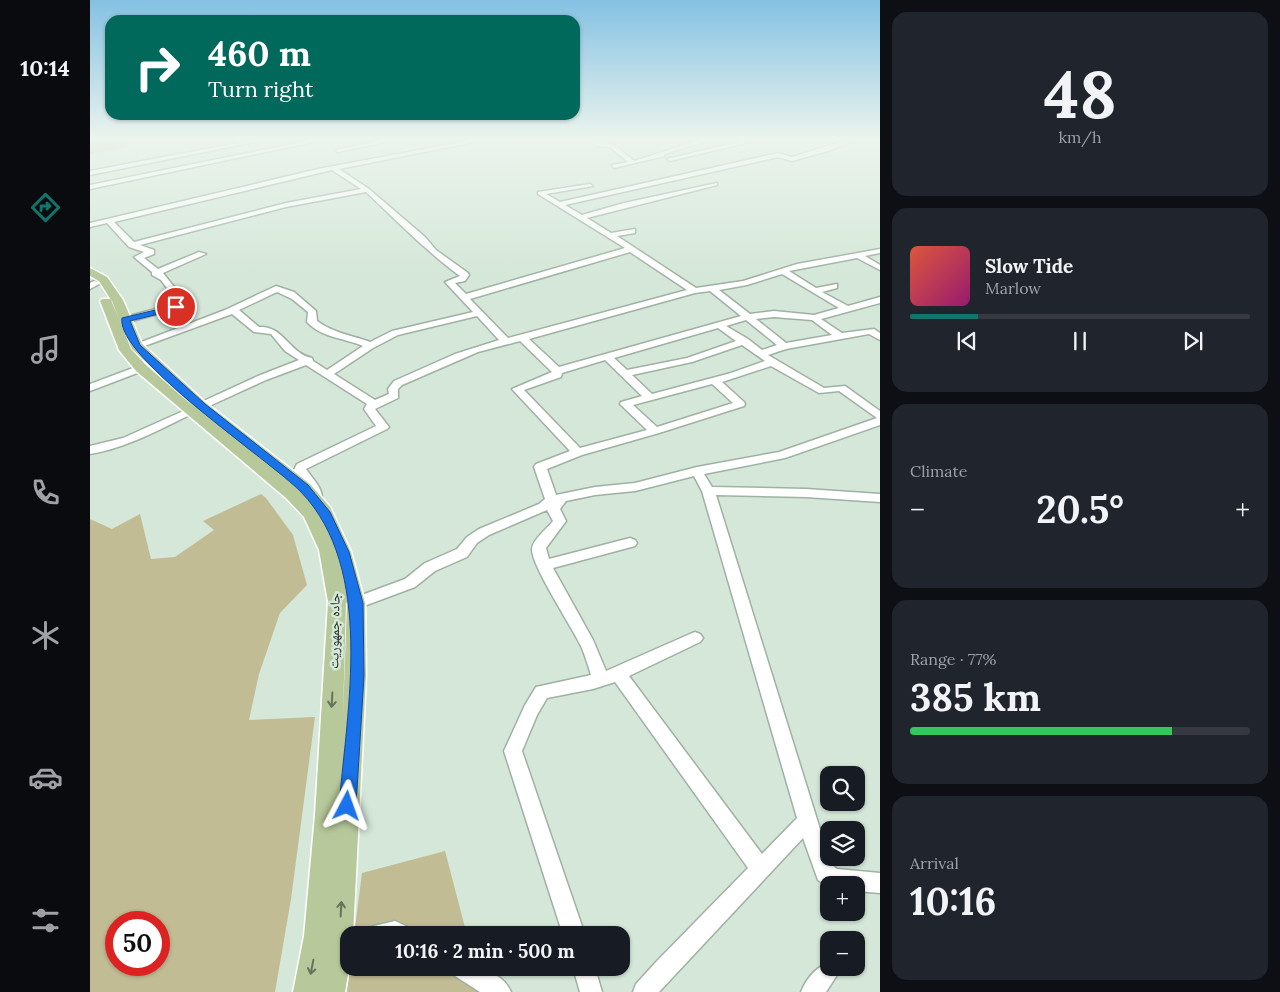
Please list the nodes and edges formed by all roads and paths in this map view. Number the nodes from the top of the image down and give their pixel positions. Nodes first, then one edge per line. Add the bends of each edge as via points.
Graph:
1 (125, 185) edge
2 (260, 185) edge
3 (360, 185) edge
4 (644, 185) edge
5 (710, 185) edge
6 (590, 186) dead end
7 (367, 190) junction
8 (90, 194) edge
9 (557, 205) junction
10 (579, 218) junction
11 (109, 221) junction
12 (90, 225) edge
13 (632, 230) dead end
14 (610, 235) junction
15 (132, 245) junction
16 (630, 249) junction
17 (880, 251) edge
18 (202, 254) dead end
19 (858, 255) junction
20 (880, 268) edge
21 (782, 270) junction
22 (155, 272) junction
23 (92, 279) edge
24 (834, 286) dead end
25 (712, 288) junction
26 (694, 291) junction
27 (815, 291) junction
28 (463, 298) junction
29 (880, 300) edge
30 (845, 308) junction
31 (233, 310) junction
32 (478, 313) junction
33 (746, 317) junction
34 (814, 318) junction
35 (125, 320) junction
36 (718, 324) junction
37 (840, 336) junction
38 (880, 337) edge
39 (522, 338) junction
40 (504, 340) junction
41 (745, 341) junction
42 (136, 346) junction
43 (370, 346) junction
44 (784, 346) junction
45 (761, 354) junction
46 (606, 356) junction
47 (309, 360) junction
48 (772, 362) junction
49 (141, 368) junction
50 (557, 371) junction
51 (627, 373) junction
52 (328, 374) junction
53 (714, 381) junction
54 (90, 388) edge
55 (650, 398) junction
56 (374, 404) junction
57 (195, 408) junction
58 (880, 416) edge
59 (880, 421) edge
60 (655, 431) junction
61 (90, 450) edge
62 (578, 452) junction
63 (697, 471) junction
64 (708, 491) junction
65 (880, 498) edge
66 (557, 500) junction
67 (316, 502) junction
68 (630, 543) dead end
69 (544, 565) junction
70 (356, 603) junction
71 (695, 638) dead end
72 (609, 676) junction
73 (807, 821) junction
74 (762, 870) junction
75 (880, 883) edge
76 (345, 926) edge
77 (571, 926) edge
78 (340, 956) edge
79 (475, 976) edge
80 (586, 976) edge
81 (308, 992) edge
82 (331, 992) edge
83 (500, 992) edge
84 (591, 992) edge
85 (644, 992) edge

1 - 8 street
2 - 11 street
3 - 7 street
4 - 9 street
5 - 10 street via 624,204
6 - 9 street via 540,193
7 - 15 street via 286,205
7 - 28 street via 433,252 465,275 449,282
9 - 10 street
10 - 14 street
11 - 12 street
11 - 15 street
13 - 14 street
14 - 16 street
15 - 22 street via 151,252 138,257
16 - 26 street
16 - 28 street
17 - 19 street
18 - 22 street
19 - 20 street
19 - 21 street
21 - 25 street via 744,283
21 - 27 street
22 - 35 street via 164,278 183,304
23 - 35 main road, جاده جمهوریت via 103,279
23 - 49 main road, جاده جمهوریت via 106,298 125,350
24 - 27 street
25 - 26 street
25 - 33 street
26 - 39 street
27 - 30 street
28 - 32 street
29 - 30 street
30 - 34 street
31 - 42 street
31 - 43 street via 276,289 282,290 312,311 312,322 322,330 335,337 348,337
31 - 47 street via 256,330 274,332 288,348
32 - 40 street
32 - 43 street via 395,333
33 - 34 street via 774,314
33 - 36 street
33 - 44 street
34 - 37 street
35 - 42 main road, جاده جمهوریت
36 - 41 street
36 - 46 street
37 - 38 street via 871,331
37 - 44 street
39 - 40 street
39 - 50 street
40 - 56 street via 398,383 393,389 394,396
41 - 45 street
41 - 51 street via 689,360
42 - 57 main road, جاده جمهوریت
43 - 52 street
44 - 45 street
45 - 48 street
46 - 50 street
46 - 51 street
47 - 52 street
47 - 57 street
48 - 53 street
48 - 58 street via 823,391 841,388
49 - 54 street
49 - 57 main road, جاده جمهوریت
50 - 62 street via 552,378 517,389
51 - 55 street
52 - 56 street
53 - 55 street
53 - 60 street via 740,404
55 - 60 street via 625,404
56 - 67 street via 369,409 383,427 300,467 316,489
57 - 61 street via 131,437
57 - 67 main road, جاده جمهوریت via 304,488
57 -> 81 main road, جاده جمهوریت via 311,514 328,550 337,602 327,815 318,936
59 - 63 street via 782,455
60 - 62 street
62 - 66 street via 540,467
63 - 64 street
63 - 66 street via 636,487
64 - 65 street
64 - 73 street
66 - 69 street via 553,509 560,521 539,550
66 - 70 street via 484,532 462,553 430,567 410,583
67 - 70 main road, جاده جمهوریت via 342,552
68 - 69 street
69 - 72 street
76 -> 70 main road, جاده جمهوریت via 356,676
71 - 72 street
72 - 74 street
72 - 77 street via 542,692 513,752
73 - 74 street
73 - 75 street via 825,873 833,879
74 - 85 street
78 - 82 main road, جاده جمهوریت
79 - 83 street
80 - 84 street

